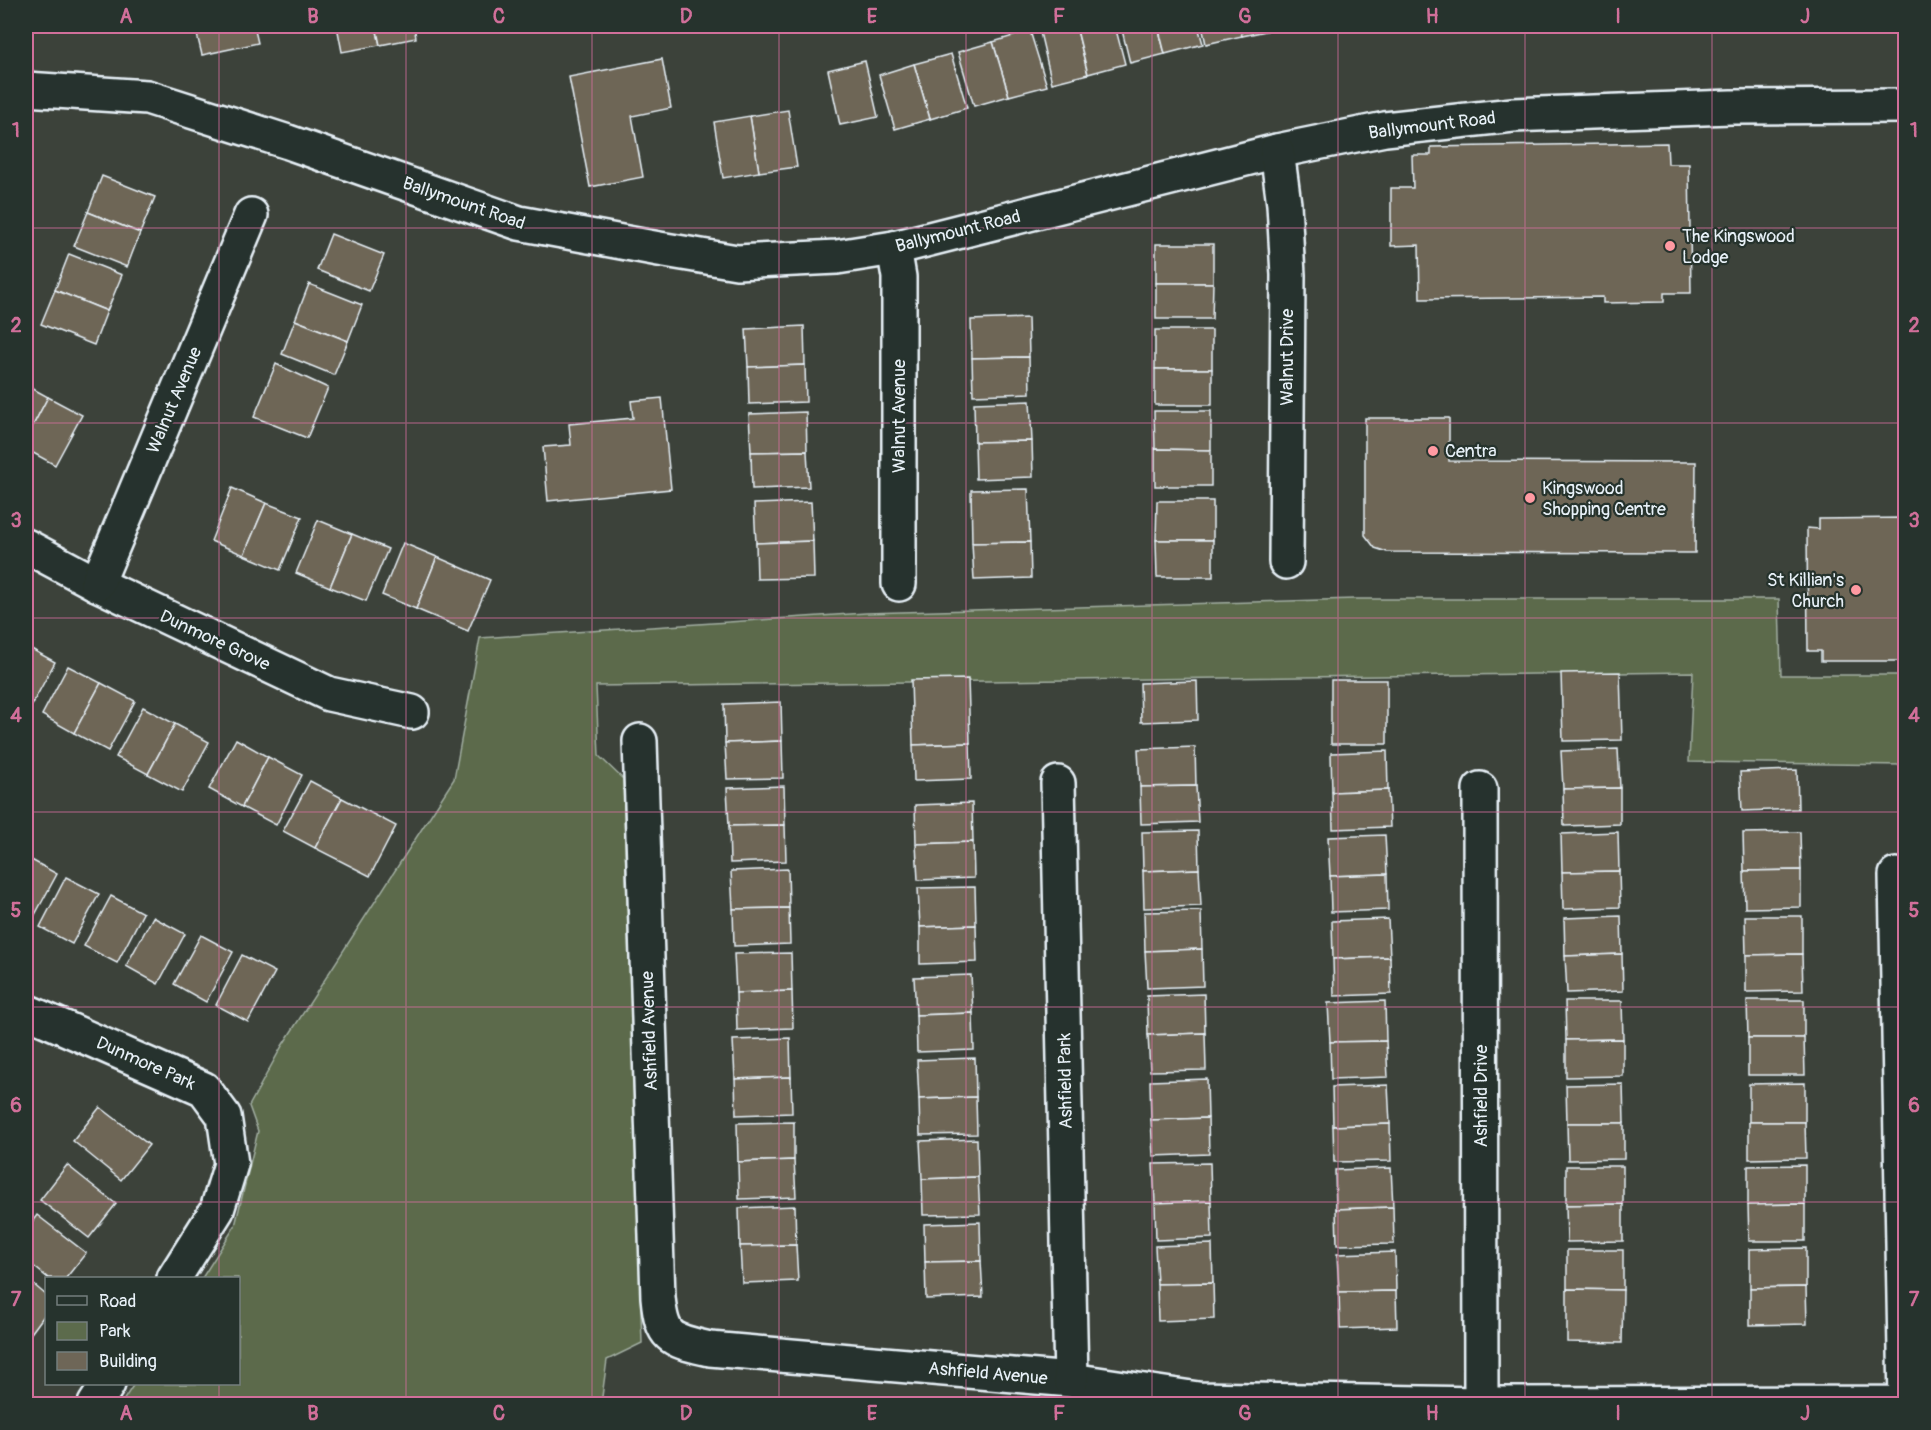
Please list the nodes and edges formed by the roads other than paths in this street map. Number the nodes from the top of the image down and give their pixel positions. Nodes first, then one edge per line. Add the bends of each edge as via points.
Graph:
1 (26, 89) edge
2 (1905, 106) edge
3 (1277, 151) junction
4 (251, 215) dead end
5 (894, 248) junction
6 (26, 546) edge
7 (1286, 562) dead end
8 (97, 584) junction
9 (900, 584) dead end
10 (412, 712) dead end
11 (640, 741) dead end
12 (1058, 783) dead end
13 (1480, 789) dead end
14 (1896, 874) dead end
15 (26, 1011) edge
16 (175, 1277) edge
17 (1071, 1380) junction
18 (107, 1385) edge
19 (1905, 1403) edge
20 (95, 1404) edge
21 (1481, 1404) edge

1 - 5 street, Ballymount Road via 147,97 288,141 519,223 659,249 737,262 837,257
2 - 3 street, Ballymount Road via 1513,115 1385,129
3 - 5 street, Ballymount Road
3 - 7 street, Walnut Drive via 1288,274
4 - 8 street, Walnut Avenue
5 - 9 street, Walnut Avenue via 899,277
6 - 8 street, Dunmore Grove
8 - 10 street, Dunmore Grove via 329,694
11 - 17 street, Ashfield Avenue via 658,1297 660,1320 668,1334 680,1342 710,1349
12 - 17 street, Ashfield Park
13 - 21 street, Ashfield Drive
14 - 19 street
15 - 16 street, Dunmore Park via 204,1089 224,1116 231,1164 217,1210
17 - 21 street, Ashfield Avenue via 1198,1399
18 - 20 street
19 - 21 street, Ashfield Avenue

